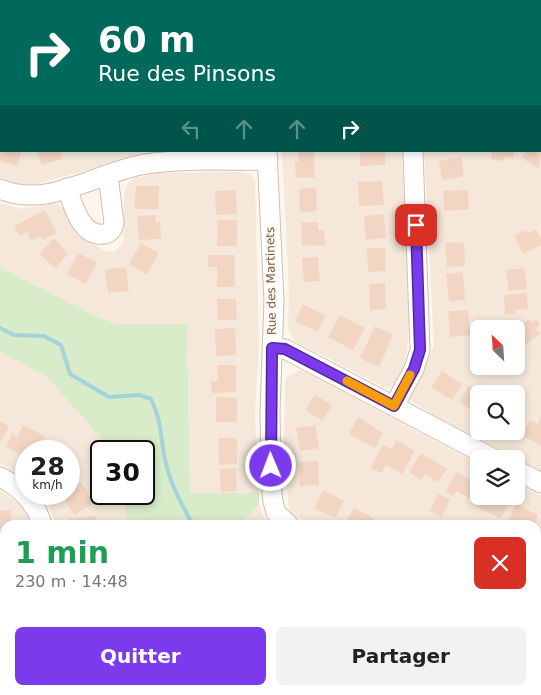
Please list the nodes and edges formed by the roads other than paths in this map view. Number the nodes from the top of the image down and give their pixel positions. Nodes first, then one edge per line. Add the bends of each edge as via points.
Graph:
1 (413, 152) edge
2 (268, 156) edge
3 (108, 176) junction
4 (67, 188) junction
5 (0, 189) edge
6 (272, 348) junction
7 (394, 406) junction
8 (477, 450) edge
9 (525, 475) edge
10 (0, 477) edge
11 (541, 483) edge
12 (40, 520) edge
13 (284, 520) edge

1 - 7 street via 420,350 414,369
2 - 3 street via 144,164
2 - 6 street, Rue des Martinets via 274,301
3 - 4 street
3 - 4 street via 114,222 108,233 99,234 81,223
4 - 5 street via 25,196
6 - 7 street via 285,349
6 - 13 street, Rue des Martinets via 272,502 276,513
7 - 8 street
9 - 11 street
10 - 12 street via 22,492 34,506

